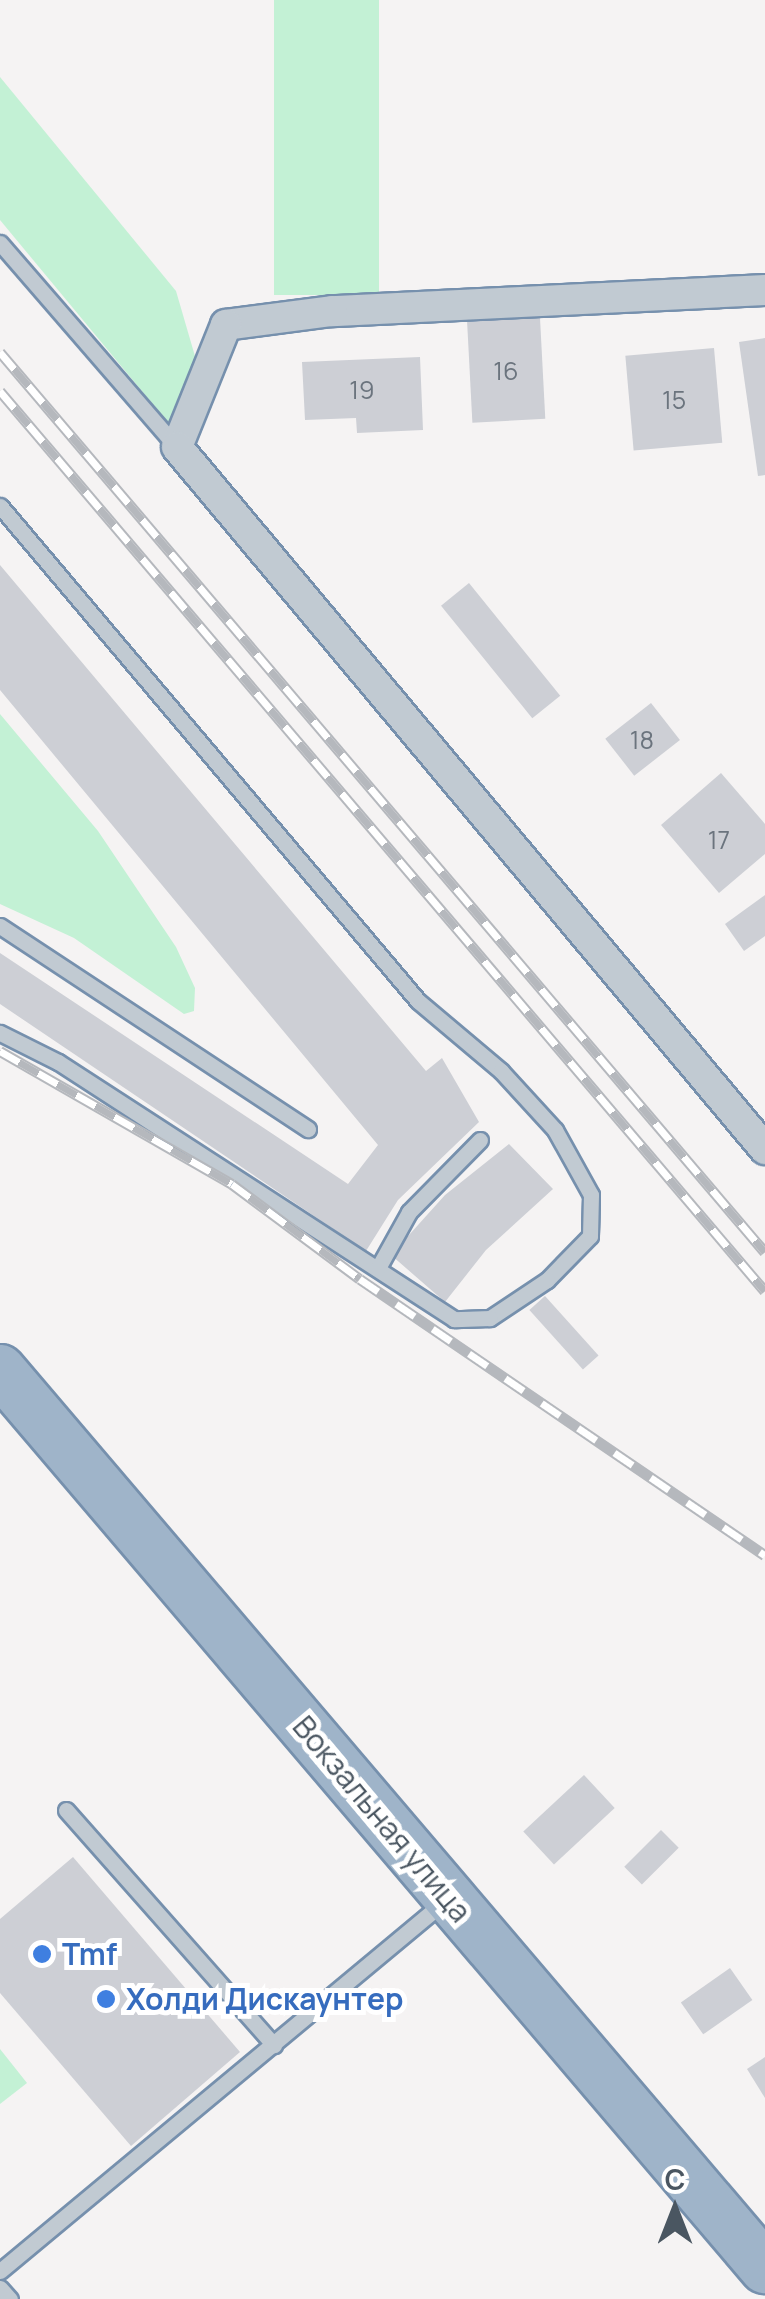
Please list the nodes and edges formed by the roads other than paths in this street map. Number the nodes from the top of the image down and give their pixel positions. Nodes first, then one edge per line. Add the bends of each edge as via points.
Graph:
1 (0, 243) edge
2 (765, 290) edge
3 (177, 446) junction
4 (0, 506) edge
5 (0, 926) edge
6 (0, 1033) edge
7 (308, 1129) dead end
8 (480, 1140) dead end
9 (765, 1149) edge
10 (378, 1268) junction
11 (0, 1370) edge
12 (66, 1810) dead end
13 (449, 1897) junction
14 (274, 2046) junction
15 (765, 2268) edge
16 (0, 2271) edge
17 (0, 2288) edge
18 (10, 2299) edge

1 - 3 lane
2 - 3 street via 332,311 226,325
3 - 9 street
4 - 10 lane via 418,1000 501,1071 555,1130 591,1196 590,1236 548,1280 490,1318 454,1319
5 - 7 lane
6 - 10 lane via 58,1062
8 - 10 lane via 409,1212
11 - 13 highway, Вокзальная улица
12 - 14 lane
13 - 14 lane
13 - 15 highway, Вокзальная улица
14 - 16 lane
17 - 18 lane

